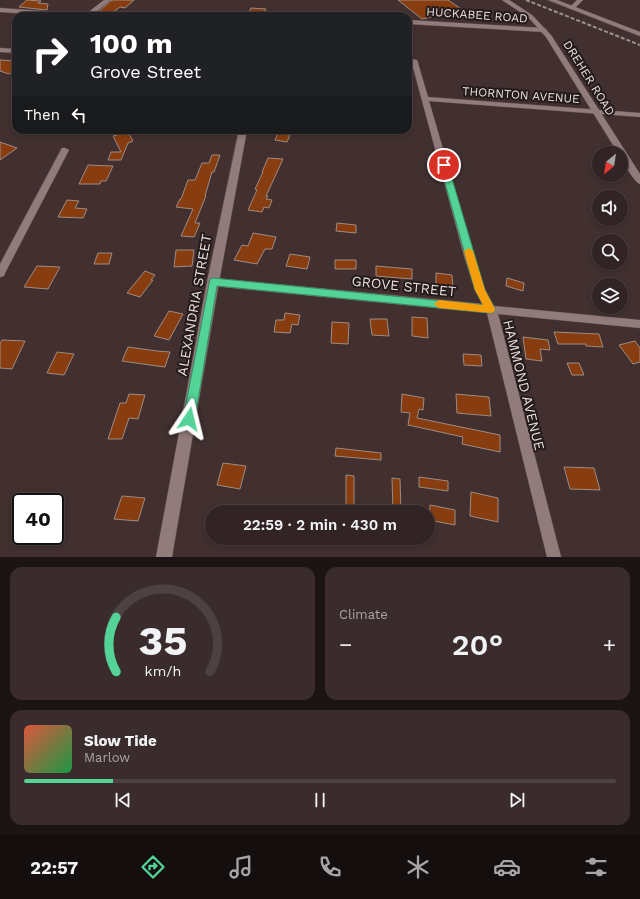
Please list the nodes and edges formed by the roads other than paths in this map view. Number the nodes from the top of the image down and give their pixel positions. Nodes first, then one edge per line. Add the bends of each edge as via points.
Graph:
1 (108, 0) edge
2 (505, 0) edge
3 (550, 0) edge
4 (580, 0) edge
5 (572, 8) junction
6 (0, 10) edge
7 (29, 12) edge
8 (92, 12) edge
9 (412, 22) edge
10 (544, 30) junction
11 (640, 34) edge
12 (0, 50) edge
13 (12, 51) edge
14 (414, 60) dead end
15 (425, 99) junction
16 (596, 112) junction
17 (640, 115) edge
18 (242, 134) edge
19 (65, 150) dead end
20 (640, 181) edge
21 (0, 273) edge
22 (213, 282) junction
23 (491, 309) junction
24 (640, 324) edge
25 (164, 557) edge
26 (554, 557) edge

1 - 8 street
2 - 10 street, DREHER ROAD via 530,16
3 - 5 street
4 - 5 street
5 - 11 street
6 - 7 street
9 - 10 street, HUCKABEE ROAD
10 - 16 street, DREHER ROAD
12 - 13 street
14 - 15 street, HAMMOND AVENUE
15 - 16 street, THORNTON AVENUE
15 - 23 street, HAMMOND AVENUE via 480,290
16 - 17 street, THORNTON AVENUE
16 - 20 street, DREHER ROAD
18 - 22 street, ALEXANDRIA STREET
19 - 21 street
22 - 23 street, GROVE STREET
22 - 25 street, ALEXANDRIA STREET
23 - 24 street, GROVE STREET
23 - 26 street, HAMMOND AVENUE

